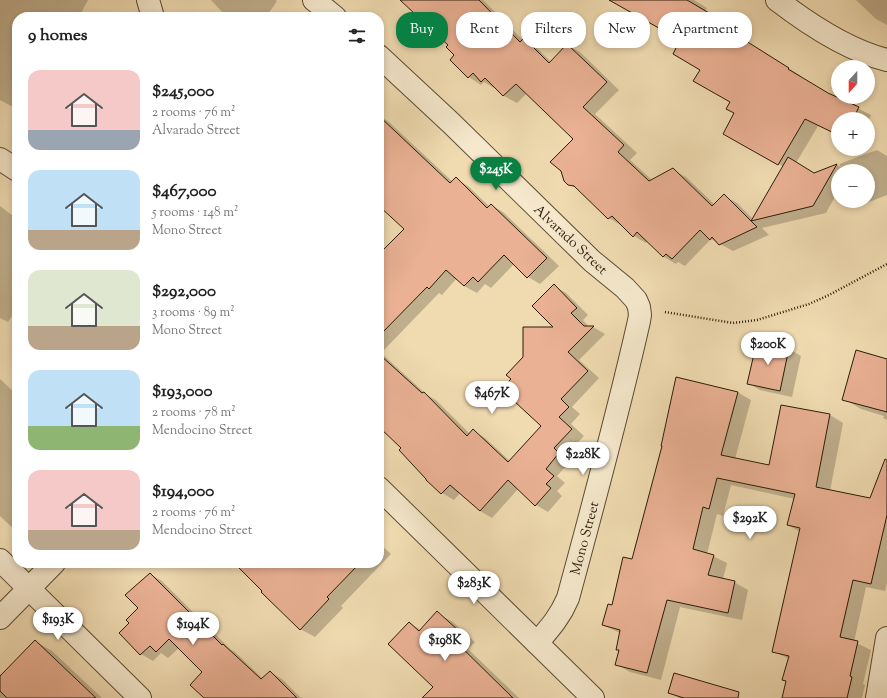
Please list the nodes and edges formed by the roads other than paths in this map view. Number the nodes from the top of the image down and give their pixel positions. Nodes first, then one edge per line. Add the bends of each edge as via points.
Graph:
1 (148, 0) edge
2 (314, 0) edge
3 (777, 0) edge
4 (152, 12) edge
5 (328, 12) edge
6 (887, 60) edge
7 (384, 61) edge
8 (0, 159) edge
9 (12, 167) edge
10 (639, 308) joint
11 (384, 493) edge
12 (0, 560) edge
13 (49, 568) edge
14 (29, 589) junction
15 (0, 618) edge
16 (887, 638) edge
17 (537, 643) junction
18 (140, 698) edge
19 (593, 698) edge
20 (877, 698) edge

1 - 4 street
2 - 5 street
3 - 6 street via 844,43
7 - 10 street, Alvarado Street via 592,261 626,288
8 - 9 street
10 - 17 street, Mono Street via 640,315 630,362 568,598 554,624
11 - 17 street
12 - 14 street
13 - 14 street
14 - 15 street
14 - 18 street
16 - 20 street
17 - 19 street

